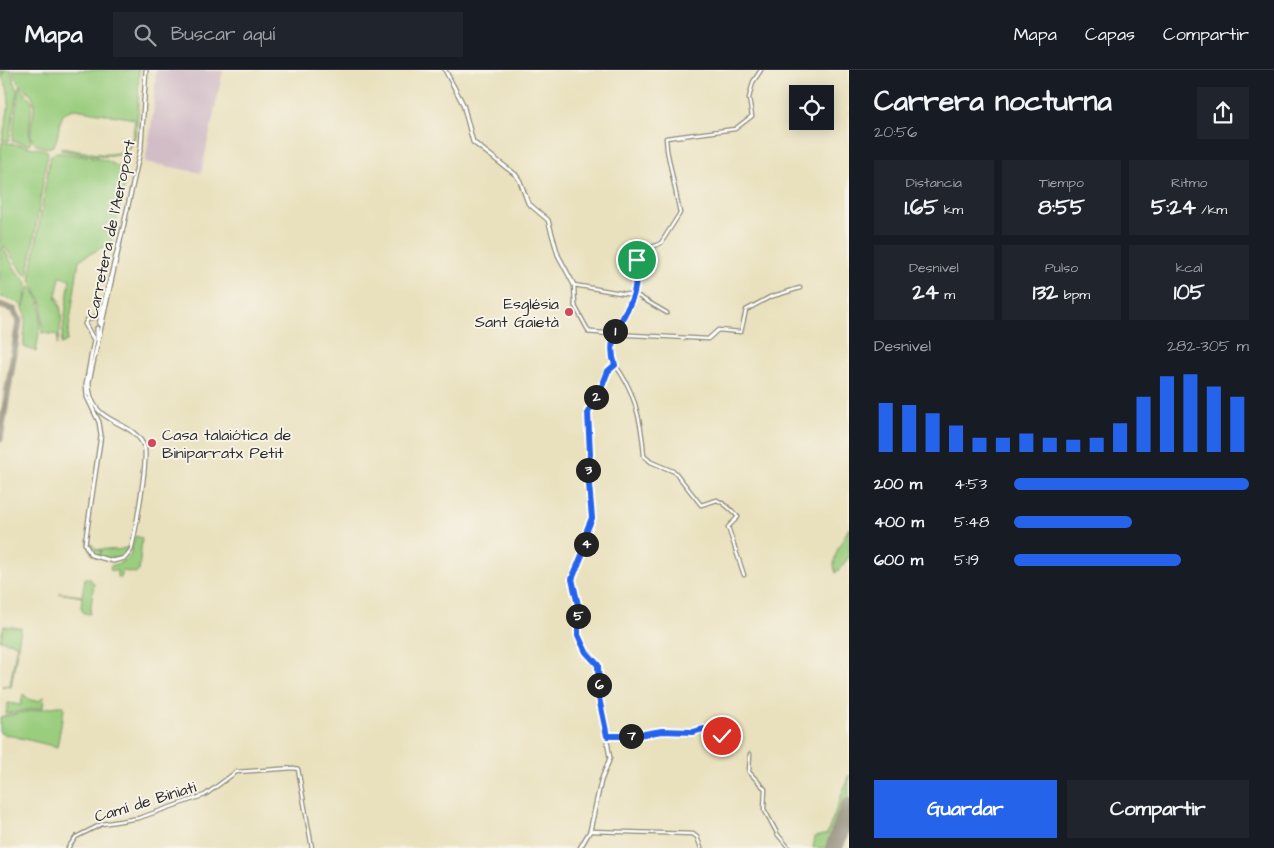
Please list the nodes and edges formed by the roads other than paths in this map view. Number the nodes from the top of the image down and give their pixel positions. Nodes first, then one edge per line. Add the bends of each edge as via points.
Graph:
1 (146, 70) edge
2 (445, 70) edge
3 (761, 70) edge
4 (123, 228) junction
5 (574, 286) junction
6 (800, 288) dead end
7 (110, 289) junction
8 (633, 295) junction
9 (667, 313) dead end
10 (92, 318) junction
11 (98, 326) junction
12 (89, 330) junction
13 (589, 332) joint
14 (614, 334) junction
15 (95, 352) junction
16 (615, 365) junction
17 (744, 575) dead end
18 (607, 736) junction
19 (722, 736) dead end
20 (750, 754) dead end
21 (590, 831) junction
22 (68, 848) edge
23 (312, 848) edge
24 (580, 848) edge
25 (701, 848) edge
26 (788, 848) edge

1 - 4 main road, Carretera de l'Aeroport via 142,139
2 - 5 main road via 461,98 473,142 518,177 528,203 546,216 556,252
3 - 8 street via 753,82 750,98 752,116 739,127 666,138 680,211 661,243 647,249 637,260
4 - 7 main road, Carretera de l'Aeroport
4 - 10 main road via 102,311
5 - 8 street
5 - 13 street via 575,305
6 - 14 street via 746,310 741,332 718,330 708,339
7 - 11 main road
7 - 15 main road, Carretera de l'Aeroport
8 - 9 street
8 - 14 street
10 - 11 main road
10 - 12 main road via 86,322
11 - 12 main road
11 - 15 main road
12 - 15 main road, Carretera de l'Aeroport via 94,340 86,384 87,397 101,435 85,538 87,550 94,557 115,561 128,554 134,536 145,455 144,445 93,403 89,379
13 - 14 main road
14 - 16 main road via 612,357
16 - 17 street via 634,401 644,456 675,472 701,505 717,500 738,517 728,527
16 - 18 main road via 608,371 588,412 588,483 592,518 572,582 578,605 578,635 598,668
18 - 19 street via 708,730
18 - 21 main road via 609,761 600,781
20 - 26 street via 749,772 765,789 764,809
21 - 24 main road
21 - 25 street via 694,834
22 - 23 street, Camí de Biniati via 76,838 102,824 139,818 205,795 236,772 294,768 298,769

